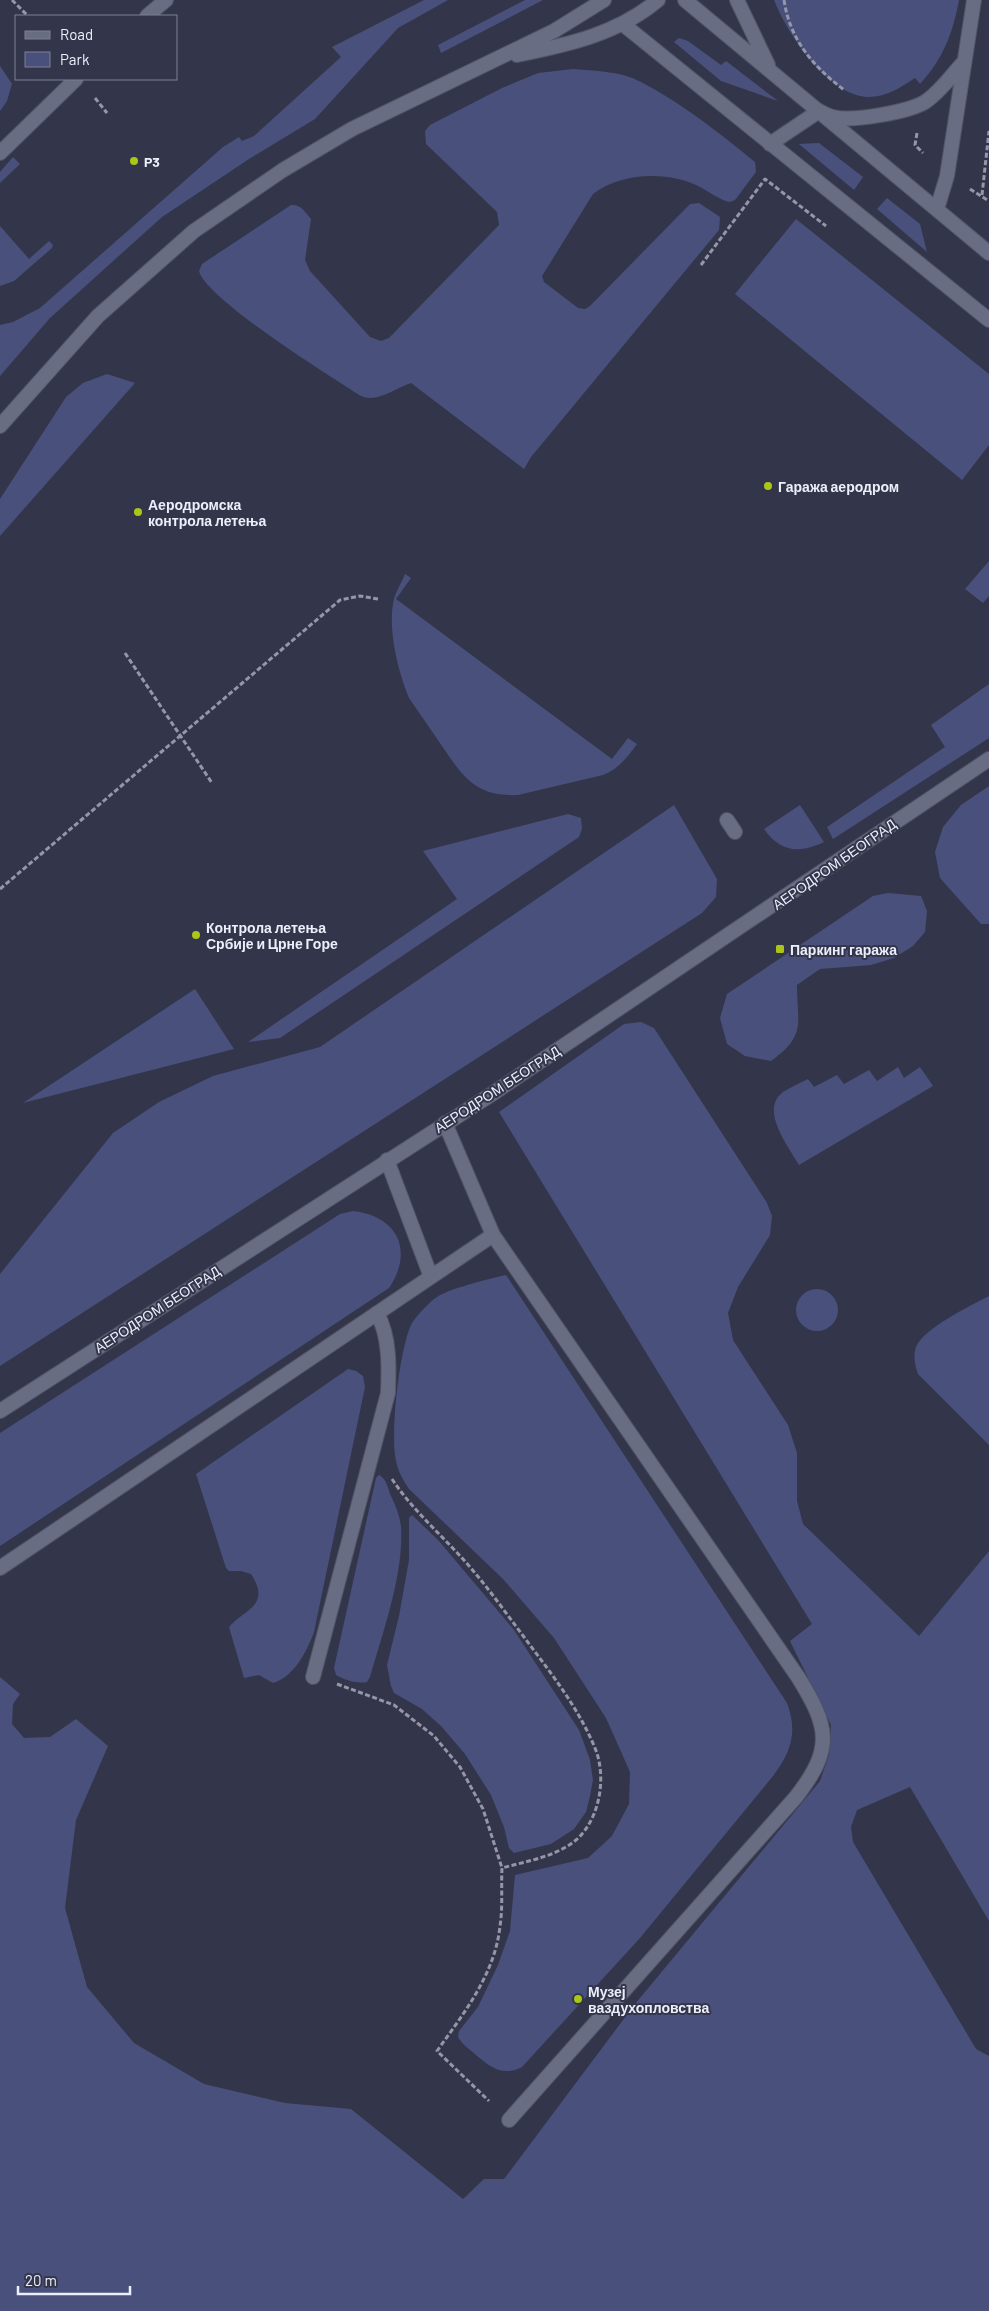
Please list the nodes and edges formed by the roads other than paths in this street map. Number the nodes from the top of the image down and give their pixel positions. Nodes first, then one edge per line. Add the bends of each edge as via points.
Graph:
1 (166, 0) edge
2 (604, 0) edge
3 (658, 0) edge
4 (685, 0) edge
5 (737, 0) edge
6 (974, 0) edge
7 (149, 15) edge
8 (624, 25) junction
9 (497, 59) junction
10 (963, 63) junction
11 (770, 70) junction
12 (75, 80) edge
13 (819, 111) junction
14 (770, 144) junction
15 (0, 153) edge
16 (937, 209) junction
17 (989, 253) edge
18 (989, 320) edge
19 (0, 426) edge
20 (989, 759) edge
21 (726, 820) dead end
22 (735, 832) dead end
23 (445, 1123) junction
24 (387, 1160) junction
25 (493, 1235) junction
26 (431, 1277) junction
27 (376, 1313) junction
28 (0, 1411) edge
29 (0, 1568) edge
30 (313, 1677) road end
31 (510, 2120) road end

1 - 7 street
2 - 9 street via 554,31
3 - 8 street
4 - 11 street
5 - 11 street
6 - 10 street
8 - 9 street via 564,46
8 - 14 street
9 - 19 street via 352,129 283,170 194,231 98,316
10 - 13 street via 939,90 912,108 882,115 834,118
10 - 16 street via 947,176
11 - 13 street
12 - 15 street
13 - 14 street
13 - 16 street
14 - 18 street
16 - 17 street
20 - 23 street, АЕРОДРОМ БЕОГРАД
21 - 22 street
23 - 24 street, АЕРОДРОМ БЕОГРАД
23 - 25 street
24 - 26 street
24 - 28 street, АЕРОДРОМ БЕОГРАД
25 - 26 street
25 - 31 street via 798,1677 814,1702 824,1741 822,1756 796,1797
26 - 27 street
27 - 29 street
27 - 30 street via 384,1326 389,1367 388,1393

